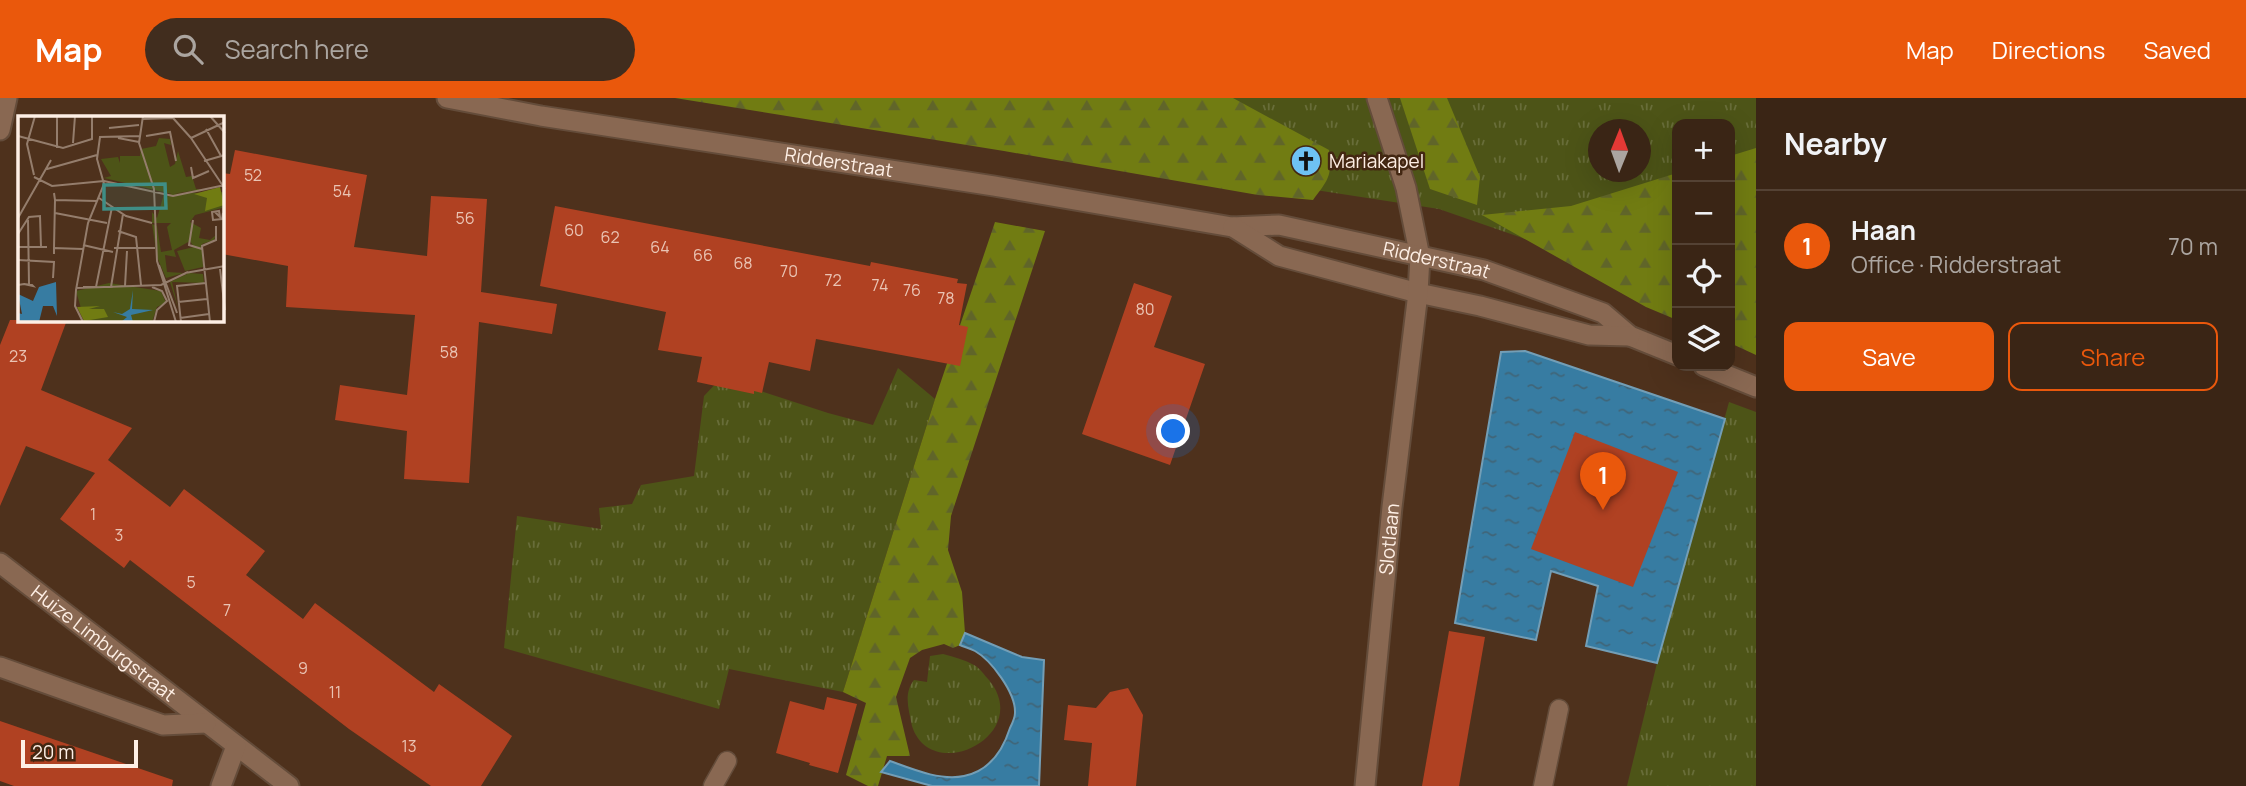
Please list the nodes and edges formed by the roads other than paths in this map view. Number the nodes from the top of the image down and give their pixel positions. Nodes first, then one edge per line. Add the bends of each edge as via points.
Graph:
1 (8, 98) edge
2 (447, 98) edge
3 (1377, 98) edge
4 (0, 130) edge
5 (1232, 227) junction
6 (1420, 257) junction
7 (1418, 293) junction
8 (1630, 336) junction
9 (1672, 353) edge
10 (1716, 371) edge
11 (1756, 387) edge
12 (0, 563) edge
13 (0, 667) edge
14 (1559, 709) dead end
15 (206, 723) junction
16 (236, 746) junction
17 (727, 761) dead end
18 (221, 786) edge
19 (289, 786) edge
20 (713, 786) edge
21 (1365, 786) edge
22 (1543, 786) edge

1 - 4 street
2 - 5 street, Ridderstraat
3 - 6 street via 1406,188
5 - 6 street, Ridderstraat via 1279,225
5 - 7 street, Ridderstraat via 1279,256
6 - 7 street, Slotlaan
6 - 8 street, Ridderstraat via 1484,270 1603,313
7 - 8 street, Ridderstraat via 1589,335
7 - 21 street, Slotlaan
8 - 9 street, Ridderstraat
10 - 11 street
12 - 15 street, Huize Limburgstraat
13 - 15 street, Huize Limburgstraat via 163,725
14 - 22 lane
15 - 16 street, Huize Limburgstraat
16 - 18 street
16 - 19 street, Huize Limburgstraat
17 - 20 lane

